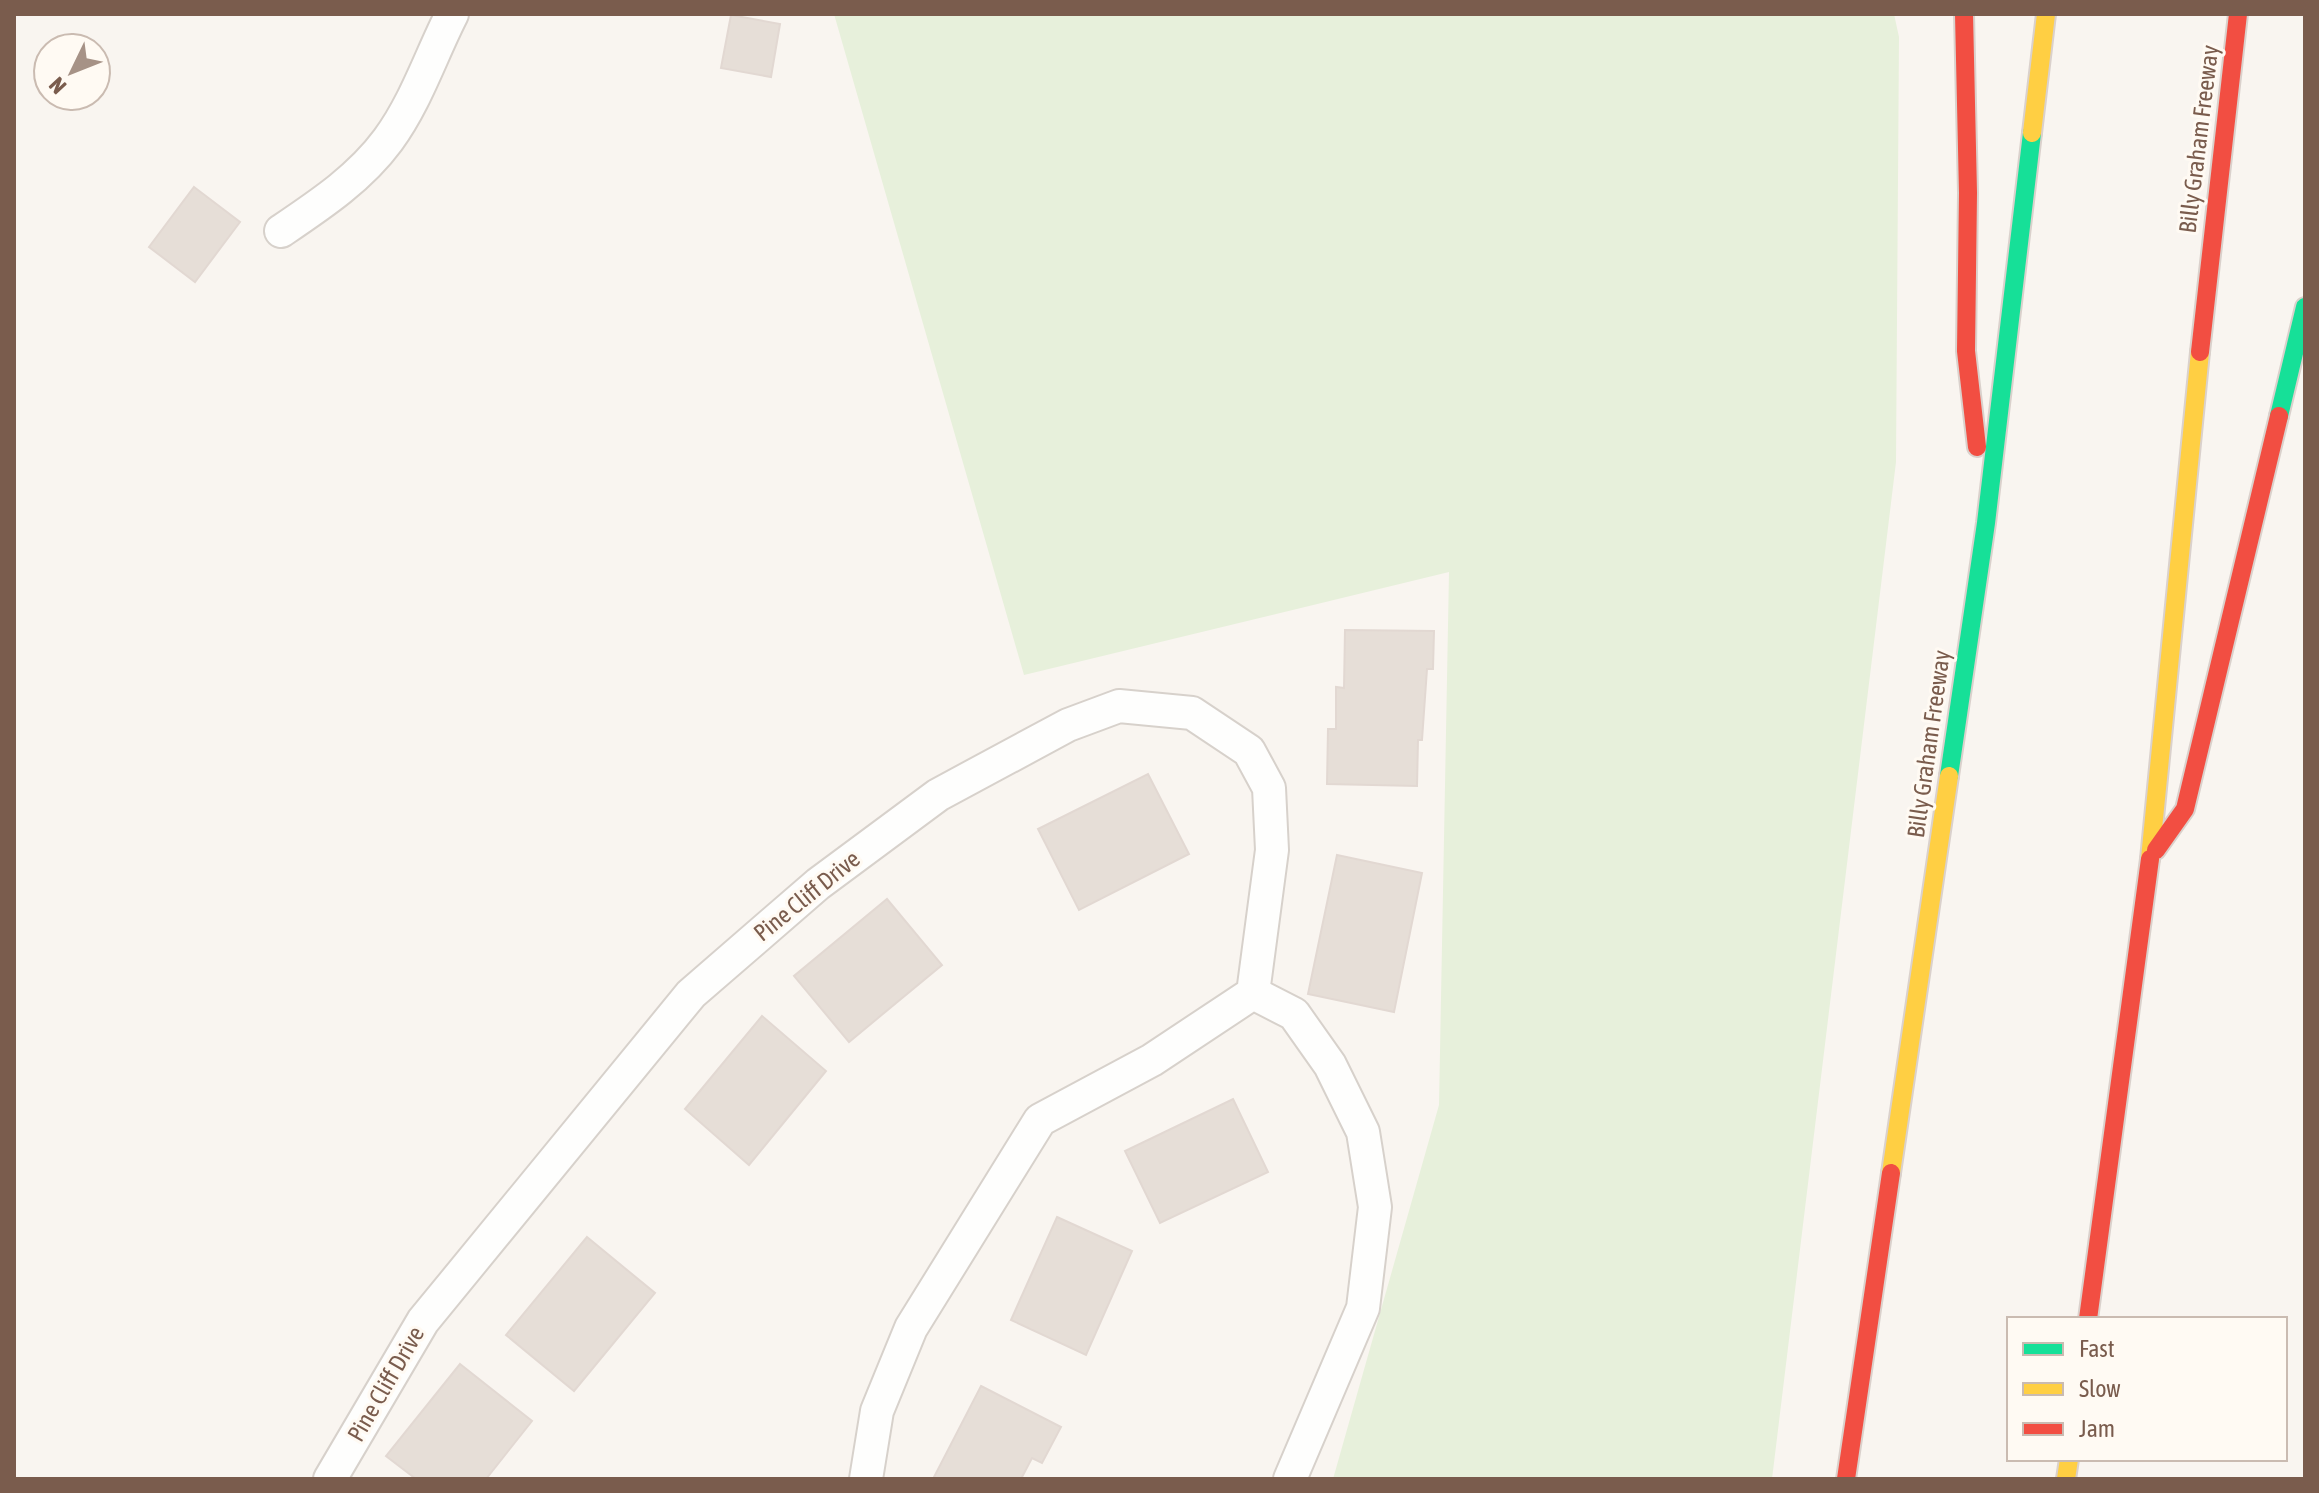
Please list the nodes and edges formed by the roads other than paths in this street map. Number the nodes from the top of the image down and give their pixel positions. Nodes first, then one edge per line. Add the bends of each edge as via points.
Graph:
1 (452, 14) edge
2 (1964, 14) edge
3 (2046, 14) edge
4 (2238, 14) edge
5 (281, 231) dead end
6 (2305, 307) edge
7 (1986, 523) junction
8 (2150, 858) junction
9 (1253, 993) junction
10 (2088, 1317) edge
11 (1294, 1466) edge
12 (330, 1479) edge
13 (866, 1479) edge
14 (1846, 1479) edge

1 - 5 street via 406,110 374,157 324,202
2 - 7 highway via 1966,351
3 - 7 highway, Billy Graham Freeway
4 - 8 highway, Billy Graham Freeway
6 - 8 highway via 2185,809
7 - 14 highway, Billy Graham Freeway
8 - 10 highway, Billy Graham Freeway
9 - 11 street via 1294,1014 1330,1065 1363,1132 1375,1207 1363,1308
9 - 12 street, Pine Cliff Drive via 1272,850 1269,788 1249,751 1192,713 1119,706 1068,725 938,795 818,884 691,994 423,1321
9 - 13 street via 1152,1060 1040,1120 911,1328 877,1411

